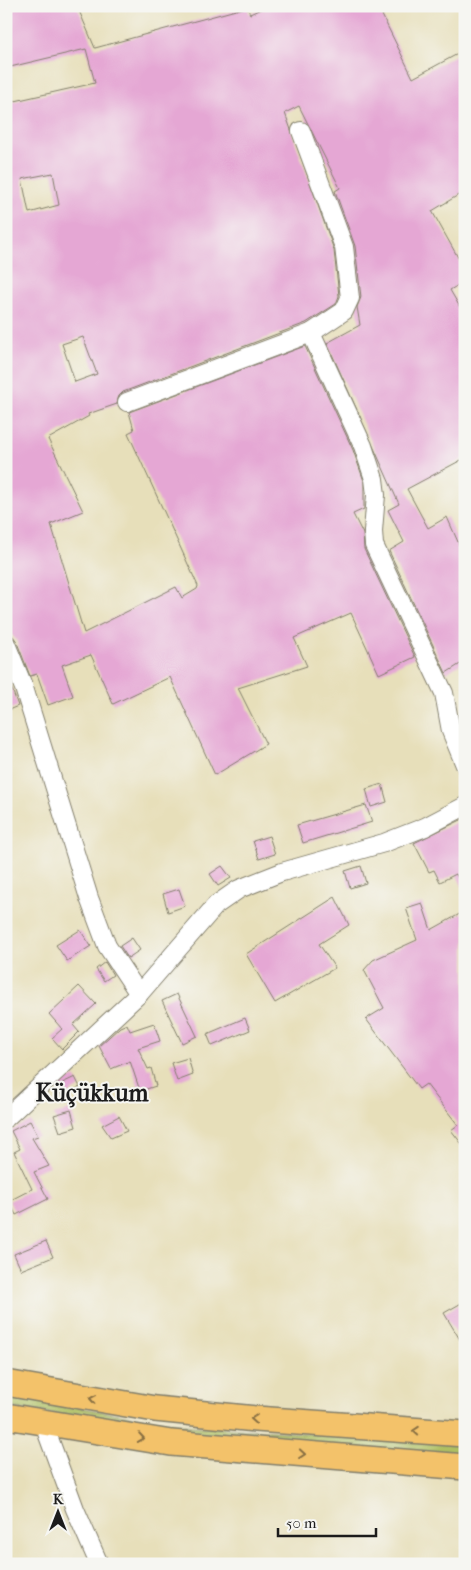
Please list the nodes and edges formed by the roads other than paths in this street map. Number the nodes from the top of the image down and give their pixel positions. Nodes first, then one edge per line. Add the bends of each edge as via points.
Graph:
1 (300, 130) dead end
2 (311, 333) junction
3 (127, 402) dead end
4 (6, 644) edge
5 (465, 765) edge
6 (465, 806) edge
7 (139, 994) junction
8 (6, 1118) edge
9 (6, 1383) edge
10 (6, 1416) edge
11 (43, 1422) junction
12 (465, 1434) edge
13 (465, 1467) edge
14 (99, 1564) edge

1 - 2 street via 344,247 350,298 344,311
2 - 3 street
2 - 5 street via 363,446 374,479 374,545 444,693 451,730
4 - 7 street via 24,688 107,946
6 - 7 street via 384,843 282,872 239,889 216,905
7 - 8 street
12 -> 9 highway via 154,1409
10 - 11 highway
11 -> 13 highway via 171,1443
11 - 14 street

